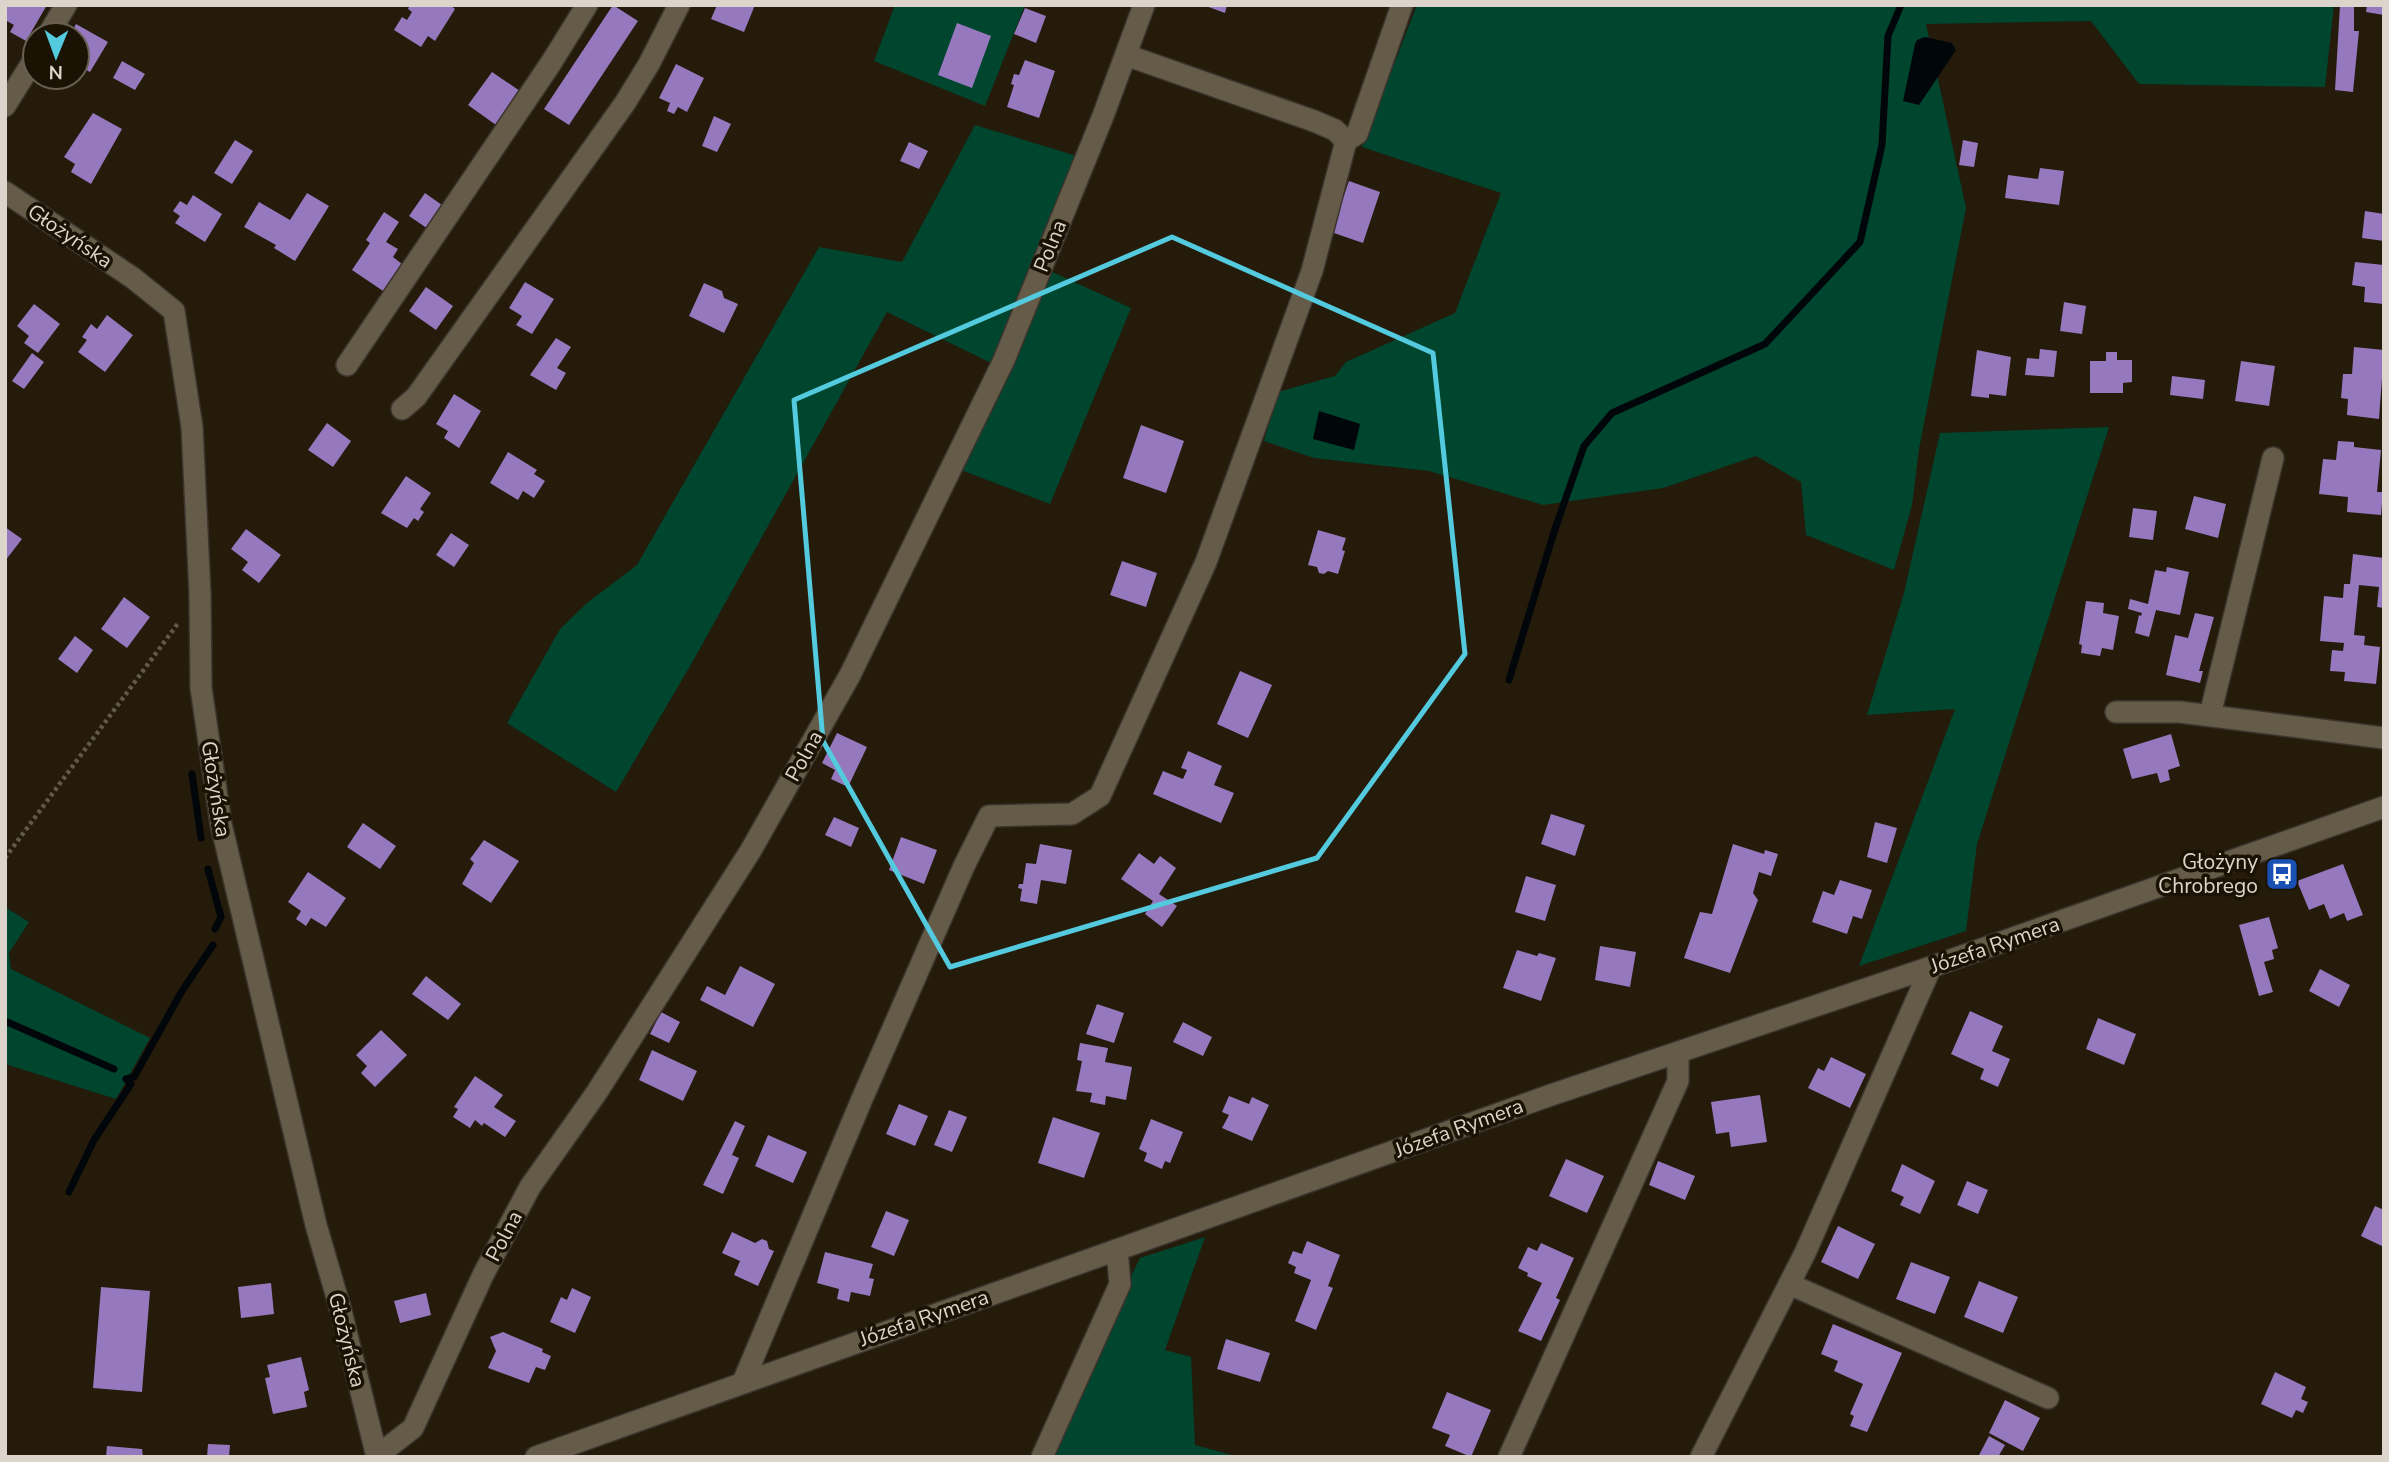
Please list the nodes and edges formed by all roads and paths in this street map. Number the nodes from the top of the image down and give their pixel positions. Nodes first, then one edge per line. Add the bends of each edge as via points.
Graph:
1 (66, 5) edge
2 (587, 5) edge
3 (679, 5) edge
4 (1144, 5) edge
5 (1402, 5) edge
6 (56, 21) edge
7 (1126, 55) junction
8 (21, 80) edge
9 (5, 106) edge
10 (1346, 141) junction
11 (5, 192) edge
12 (347, 365) dead end
13 (402, 409) dead end
14 (2273, 458) dead end
15 (200, 593) junction
16 (2116, 712) dead end
17 (2210, 715) junction
18 (2384, 738) edge
19 (2384, 807) edge
20 (5, 858) edge
21 (1931, 967) junction
22 (1678, 1053) junction
23 (1117, 1250) junction
24 (1789, 1284) junction
25 (743, 1382) junction
26 (2048, 1398) dead end
27 (377, 1456) edge
28 (536, 1457) edge
29 (1042, 1457) edge
30 (1509, 1457) edge
31 (1701, 1457) edge

1 - 6 street
2 - 12 street
3 - 13 street via 625,103 416,397
4 - 7 street, Polna
5 - 10 street via 1357,134
7 - 10 street via 1314,121
7 - 27 street, Polna via 1004,360 850,674 751,850 530,1187 483,1275 413,1428
8 - 9 street
10 - 25 street via 1312,271 1206,562 1100,796 1072,814 989,816 862,1099
11 - 15 street, Głożyńska via 174,311 192,427
14 - 17 street
15 - 20 path
15 - 27 street, Głożyńska via 201,688 221,824 316,1225
16 - 17 street
17 - 18 street
19 - 21 street, Józefa Rymera
21 - 22 street, Józefa Rymera
21 - 24 street
22 - 23 street, Józefa Rymera
22 - 30 street via 1678,1081
23 - 25 street, Józefa Rymera
23 - 29 street via 1120,1284
24 - 26 street
24 - 31 street
25 - 28 street, Józefa Rymera

